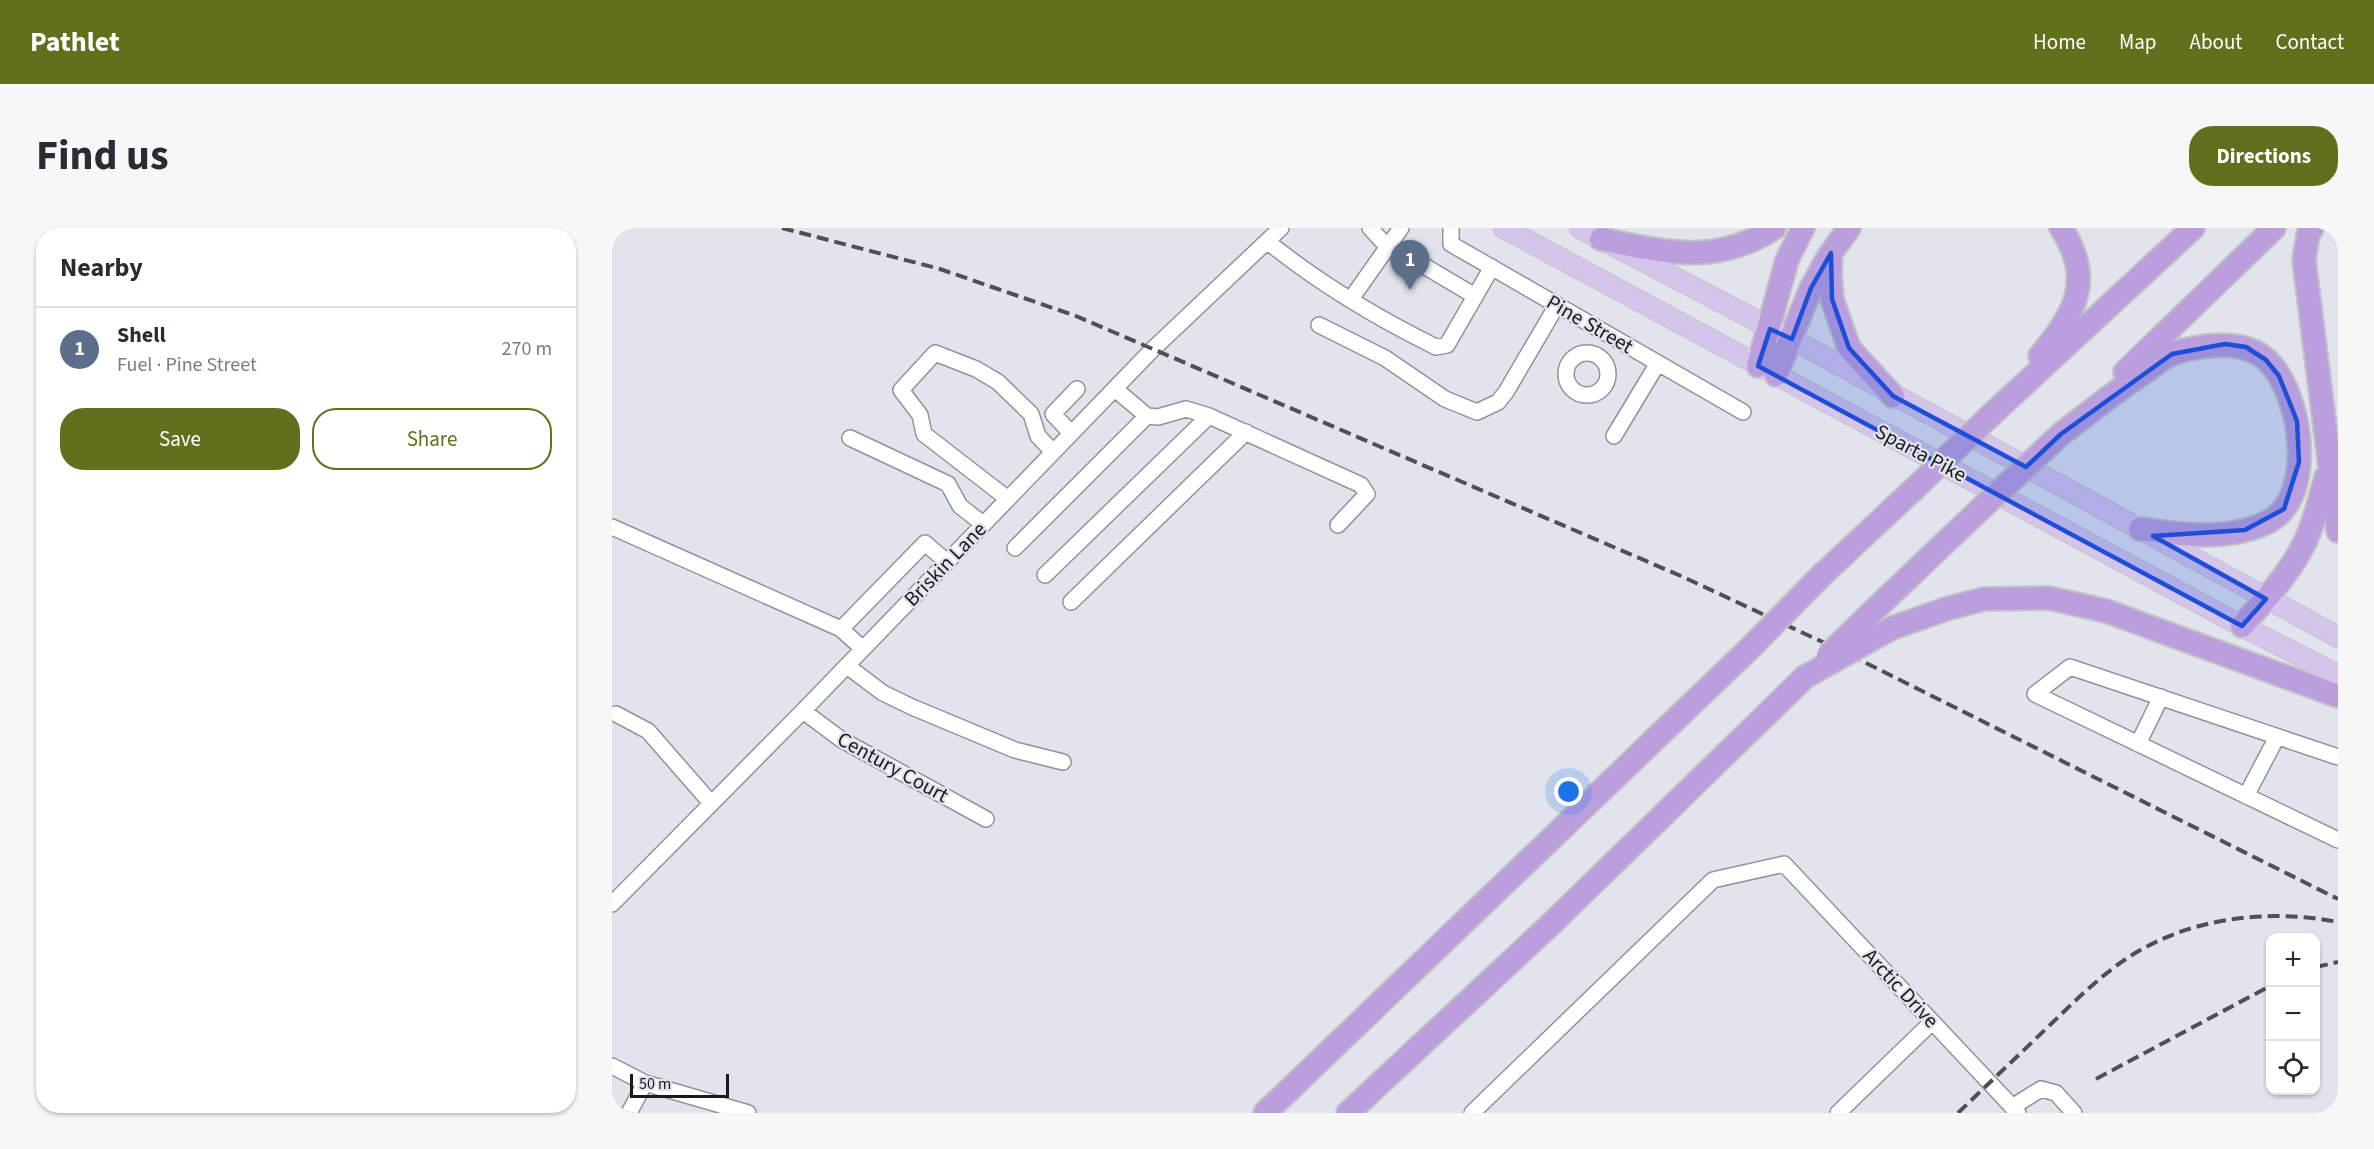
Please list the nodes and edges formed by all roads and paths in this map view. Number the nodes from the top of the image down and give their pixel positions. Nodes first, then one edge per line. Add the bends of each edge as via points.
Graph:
1 (1281, 228) edge
2 (1370, 228) edge
3 (1401, 228) edge
4 (1451, 228) edge
5 (1504, 228) edge
6 (1580, 228) edge
7 (1774, 228) edge
8 (1803, 228) edge
9 (1850, 228) edge
10 (2061, 228) edge
11 (2193, 228) edge
12 (2274, 228) edge
13 (2312, 228) edge
14 (1601, 239) junction
15 (1268, 242) junction
16 (1388, 245) junction
17 (1831, 253) junction
18 (1492, 267) junction
19 (1475, 296) junction
20 (1351, 299) junction
21 (1557, 305) junction
22 (1319, 325) dead end
23 (1770, 329) junction
24 (1608, 334) junction
25 (1792, 339) junction
26 (1595, 354) dead end
27 (1658, 363) junction
28 (1767, 370) junction
29 (1115, 388) junction
30 (1077, 389) dead end
31 (1893, 396) junction
32 (1743, 412) dead end
33 (1992, 415) junction
34 (1147, 416) junction
35 (1209, 416) junction
36 (1246, 432) junction
37 (1071, 434) junction
38 (2061, 434) junction
39 (1614, 436) dead end
40 (850, 438) dead end
41 (1053, 452) junction
42 (2329, 467) junction
43 (1008, 499) junction
44 (983, 525) junction
45 (1338, 525) dead end
46 (612, 527) edge
47 (2140, 529) junction
48 (2338, 531) edge
49 (1015, 548) dead end
50 (947, 562) junction
51 (1045, 574) dead end
52 (2266, 599) junction
53 (1071, 602) dead end
54 (2242, 626) junction
55 (841, 629) junction
56 (2338, 637) edge
57 (863, 649) junction
58 (847, 666) junction
59 (2338, 675) edge
60 (1805, 677) junction
61 (2338, 696) edge
62 (2161, 697) junction
63 (802, 711) junction
64 (616, 714) dead end
65 (2277, 736) junction
66 (2138, 744) junction
67 (2338, 757) edge
68 (1063, 762) dead end
69 (2246, 796) junction
70 (710, 802) junction
71 (986, 819) dead end
72 (2338, 840) edge
73 (612, 904) edge
74 (1932, 1022) junction
75 (612, 1066) edge
76 (645, 1083) junction
77 (2015, 1110) edge
78 (629, 1113) edge
79 (748, 1113) edge
80 (1264, 1113) edge
81 (1348, 1113) edge
82 (1472, 1113) edge
83 (1838, 1113) edge
84 (2074, 1113) edge

1 - 15 street, Briskin Lane
2 - 16 street
3 - 16 street
4 - 18 street, Pine Street via 1451,244
5 - 28 main road, Sparta Pike
6 - 14 main road, Sparta Pike
7 - 14 highway via 1747,243 1697,254 1671,253
8 - 23 highway via 1787,260
9 - 17 highway
10 - 33 highway via 2076,254 2077,299 2052,341
11 - 33 highway
12 - 38 highway
13 - 42 highway via 2304,260
14 - 23 main road, Sparta Pike
15 - 20 street
15 - 29 street, Briskin Lane
16 - 19 street
16 - 20 street
17 - 25 highway via 1811,288
17 - 31 highway via 1832,298 1849,348
18 - 19 street
18 - 21 street, Pine Street
19 - 20 street via 1447,345 1442,347
21 - 22 street via 1506,392 1498,402 1477,412 1445,399 1385,357
21 - 24 street, Pine Street
23 - 25 main road, Sparta Pike
23 - 28 highway
24 - 26 street
24 - 27 street, Pine Street
25 - 28 highway
25 - 31 main road, Sparta Pike
27 - 32 street, Pine Street
27 - 39 street
28 - 54 main road, Sparta Pike
29 - 34 street
29 - 37 street, Briskin Lane
30 - 37 street via 1053,414
31 - 47 main road, Sparta Pike
33 - 80 highway, bridge
34 - 35 street via 1158,417 1186,408
34 - 49 street
35 - 36 street
35 - 51 street
36 - 45 street via 1361,485 1367,494
36 - 53 street
37 - 41 street, Briskin Lane
38 - 47 highway via 2172,354 2224,344 2246,347 2266,360 2279,376 2297,421 2297,477 2284,509 2267,522 2216,535
38 - 60 highway, bridge
40 - 44 street via 948,484 960,506
41 - 43 street, Briskin Lane
41 - 43 street via 1038,436 1031,414 998,382 934,353 901,390 920,415 924,434
42 - 48 highway
42 - 52 highway via 2306,540
43 - 44 street, Briskin Lane
44 - 50 street, Briskin Lane
46 - 55 street
47 - 52 main road, Sparta Pike
50 - 55 street via 925,543
50 - 57 street, Briskin Lane
52 - 54 highway
52 - 56 main road, Sparta Pike
54 - 59 main road, Sparta Pike
55 - 57 street
57 - 58 street, Briskin Lane
58 - 63 street, Briskin Lane
58 - 68 street via 883,693 912,707 1016,750
60 - 61 highway, bridge via 1892,628 1949,608 1984,599 2049,598 2106,611
60 - 81 highway via 1549,926
62 - 65 street
62 - 66 street
62 - 66 street via 2070,667 2035,694
63 - 70 street, Briskin Lane
63 - 71 street, Century Court via 842,740
64 - 70 street via 648,731
65 - 67 street
65 - 69 street
66 - 69 street
69 - 72 street
70 - 73 street, Briskin Lane
74 - 77 street, Arctic Drive
74 - 82 street, Arctic Drive via 1784,864 1713,880
74 - 83 street
75 - 76 street
76 - 78 street
76 - 79 street
77 - 84 street via 2041,1089 2055,1093

